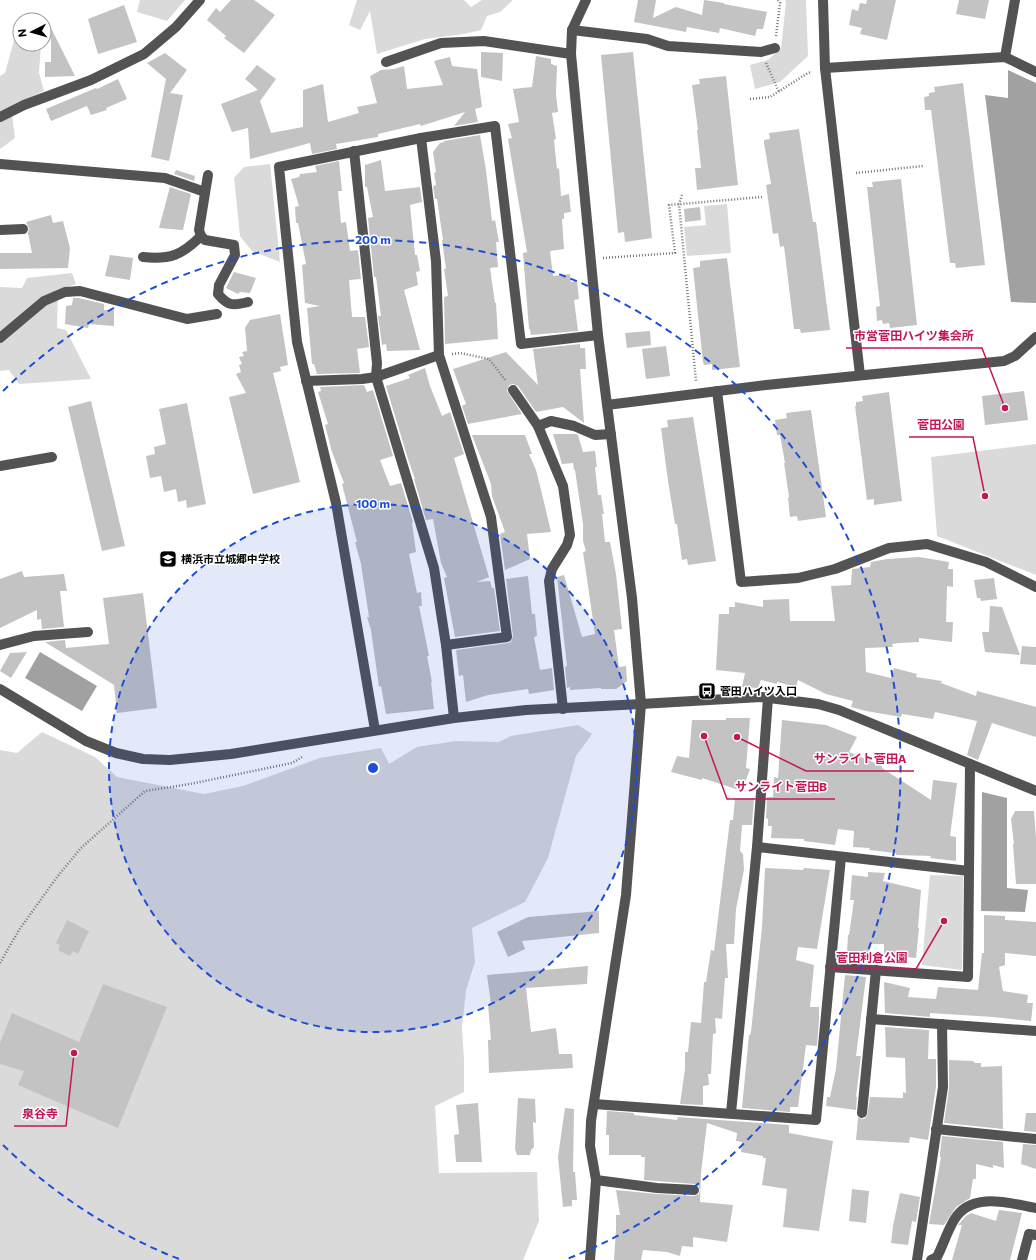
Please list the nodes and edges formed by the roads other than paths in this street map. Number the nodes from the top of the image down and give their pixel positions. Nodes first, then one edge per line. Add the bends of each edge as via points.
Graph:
1 (200, 0) edge
2 (586, 0) edge
3 (823, 0) edge
4 (1015, 0) edge
5 (572, 30) junction
6 (776, 44) road end
7 (571, 54) junction
8 (1005, 57) junction
9 (386, 62) dead end
10 (826, 68) junction
11 (1036, 72) edge
12 (0, 117) edge
13 (421, 138) junction
14 (354, 152) junction
15 (0, 164) edge
16 (208, 175) dead end
17 (205, 192) junction
18 (23, 229) dead end
19 (0, 230) edge
20 (201, 236) junction
21 (143, 258) dead end
22 (248, 302) dead end
23 (217, 314) dead end
24 (598, 335) junction
25 (0, 338) edge
26 (1035, 340) edge
27 (439, 355) junction
28 (860, 375) junction
29 (376, 378) junction
30 (306, 381) junction
31 (513, 390) road end
32 (717, 391) junction
33 (607, 405) junction
34 (538, 426) junction
35 (611, 434) junction
36 (52, 457) dead end
37 (0, 466) edge
38 (1036, 587) edge
39 (88, 632) dead end
40 (0, 645) edge
41 (446, 645) junction
42 (0, 689) edge
43 (768, 698) junction
44 (641, 704) junction
45 (563, 709) junction
46 (454, 718) junction
47 (375, 730) junction
48 (970, 764) junction
49 (1036, 791) edge
50 (757, 847) junction
51 (841, 857) junction
52 (969, 871) junction
53 (830, 967) junction
54 (876, 970) junction
55 (872, 1019) junction
56 (942, 1024) junction
57 (1036, 1031) edge
58 (594, 1104) junction
59 (862, 1113) dead end
60 (731, 1114) junction
61 (936, 1129) junction
62 (1036, 1139) edge
63 (596, 1180) junction
64 (694, 1190) dead end
65 (1036, 1208) edge
66 (1036, 1235) edge
67 (590, 1260) edge
68 (917, 1260) edge
69 (931, 1260) edge
70 (1022, 1260) edge

1 - 12 street via 176,27 144,54 90,80
2 - 5 street
3 - 10 street
4 - 8 street
5 - 6 street via 647,39 668,46 761,52
5 - 7 street
7 - 9 street via 484,41 441,43
7 - 24 street
8 - 10 street
8 - 11 street
10 - 28 street
13 - 14 street
13 - 24 street via 495,126 521,344
13 - 27 street via 436,261
14 - 29 street via 377,363
14 - 30 street via 279,167 297,342
15 - 17 street via 165,178
16 - 17 street
17 - 20 street via 199,230
18 - 19 street
20 - 21 street via 192,245 170,257
20 - 22 street via 205,240 234,245 235,256 219,285 218,294 232,305
23 - 25 street via 187,319 80,291 65,292 44,301
24 - 33 street
26 - 28 street via 1015,356 1004,361
27 - 29 street
27 - 41 street via 491,517 507,637
28 - 32 street
29 - 30 street
29 - 41 street via 434,568
30 - 47 street via 336,503
31 - 34 street
32 - 33 street
32 - 38 street via 740,582 798,578 835,569 890,548 927,544 986,562
33 - 35 street
34 - 35 street via 552,421 574,426 595,435
34 - 45 street via 563,486 570,535 567,545 552,569 549,581
35 - 44 street via 632,598
36 - 37 street
39 - 40 street via 34,636
41 - 46 street
42 - 47 street via 86,741 143,760 231,754
43 - 44 street
43 - 48 street via 818,704 838,710
43 - 50 street
44 - 45 street
44 - 58 street via 626,895
45 - 46 street via 526,710
46 - 47 street
48 - 49 street
48 - 52 street
50 - 51 street
50 - 60 street
51 - 52 street
51 - 53 street
52 - 54 street via 968,977
53 - 54 street
53 - 60 street via 816,1120
54 - 55 street
55 - 56 street
55 - 59 street
56 - 57 street
56 - 61 street via 943,1087
58 - 60 street
58 - 63 street via 590,1146
61 - 62 street
61 - 68 street
63 - 64 street
63 - 67 street
65 - 69 street via 1002,1202 979,1201 969,1205 955,1219 937,1257
66 - 70 street via 1029,1234

